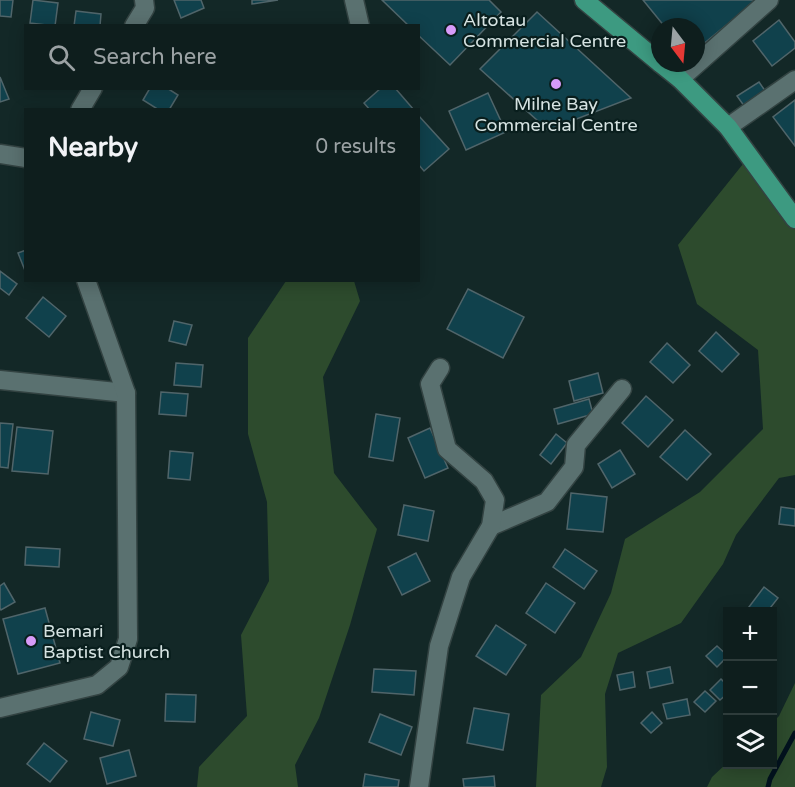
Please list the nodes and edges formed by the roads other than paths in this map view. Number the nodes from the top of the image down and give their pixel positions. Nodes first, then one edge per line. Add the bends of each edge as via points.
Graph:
1 (144, 0) edge
2 (354, 0) edge
3 (584, 0) edge
4 (769, 0) edge
5 (135, 24) edge
6 (360, 24) edge
7 (651, 56) edge
8 (671, 72) edge
9 (680, 79) junction
10 (795, 80) edge
11 (92, 90) edge
12 (81, 108) edge
13 (728, 128) junction
14 (0, 154) edge
15 (24, 158) edge
16 (795, 219) edge
17 (87, 282) edge
18 (440, 368) dead end
19 (0, 380) edge
20 (622, 389) dead end
21 (126, 393) junction
22 (491, 526) junction
23 (0, 708) edge
24 (419, 787) edge

1 - 5 street via 145,8
2 - 6 street
3 - 7 main road
4 - 9 street
8 - 9 main road
9 - 13 main road
10 - 13 street
11 - 12 street
13 - 16 main road
14 - 15 street
17 - 21 street
18 - 22 street via 430,384 447,449 484,481 495,500
19 - 21 street
20 - 22 street via 576,445 574,467 548,502
21 - 23 street via 128,639 119,667 97,685
22 - 24 street via 461,577 439,646

